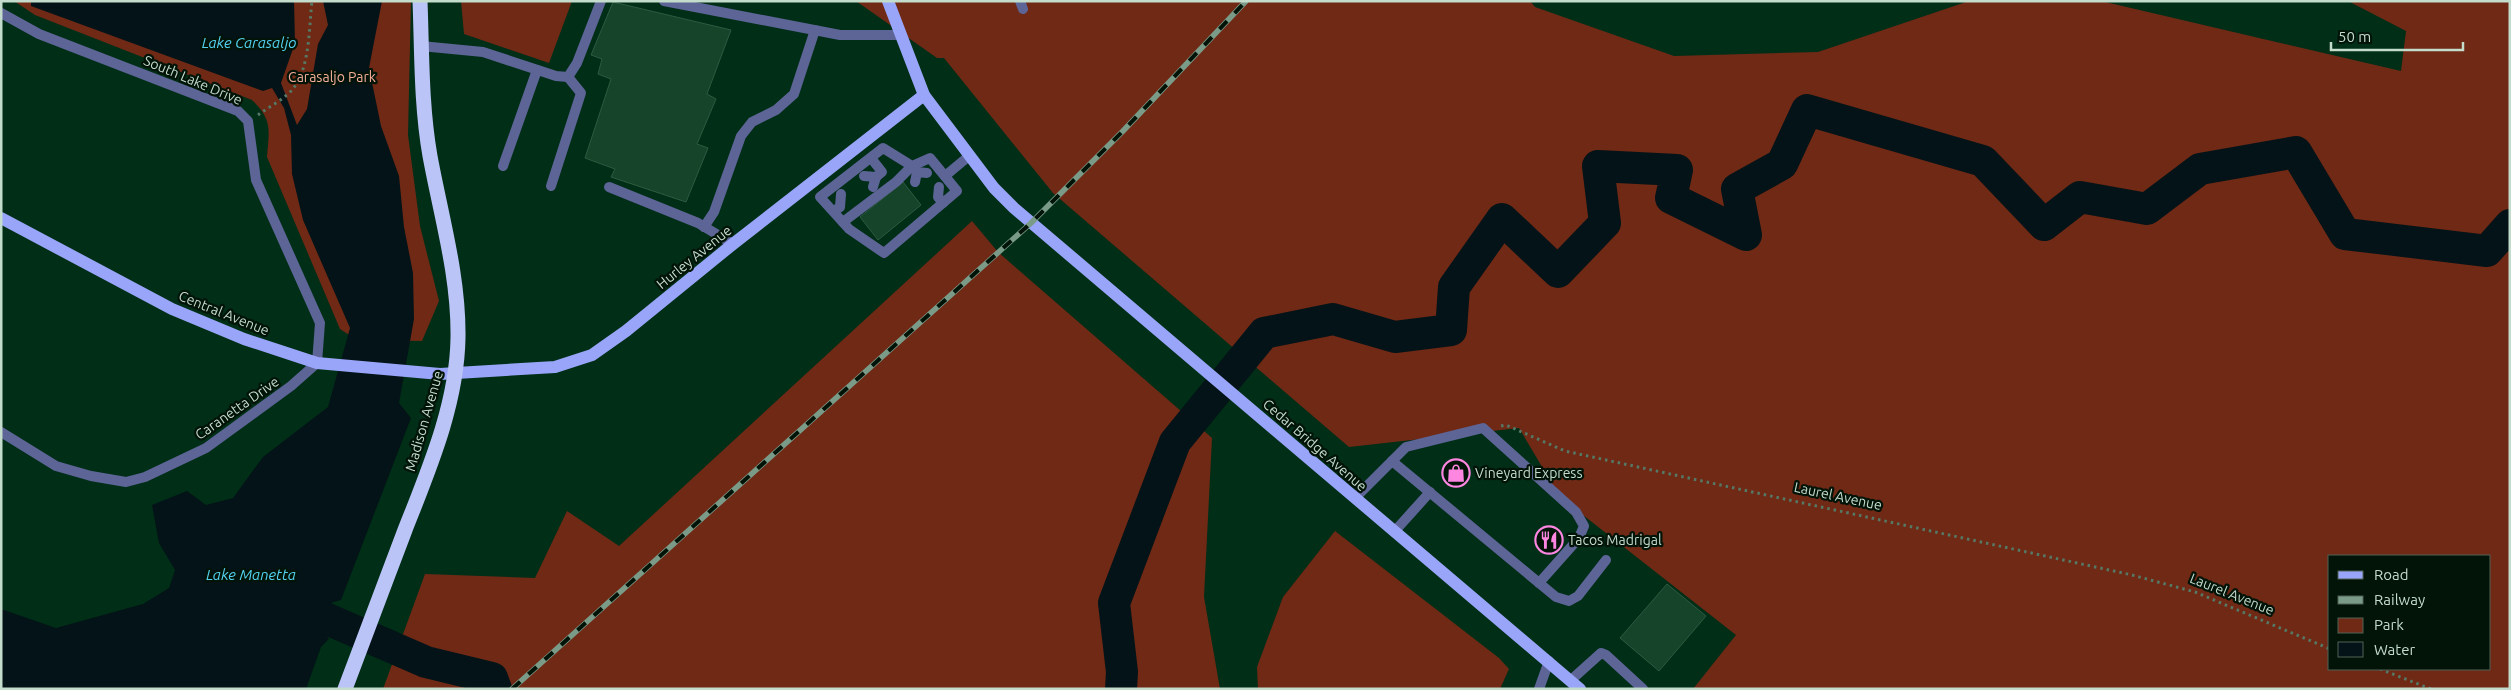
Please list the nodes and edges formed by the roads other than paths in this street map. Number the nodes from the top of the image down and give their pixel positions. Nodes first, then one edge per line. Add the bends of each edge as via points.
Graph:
1 (420, 1) edge
2 (601, 1) edge
3 (664, 1) edge
4 (888, 1) edge
5 (1, 13) edge
6 (815, 30) junction
7 (901, 35) junction
8 (421, 46) junction
9 (537, 70) junction
10 (568, 77) junction
11 (924, 95) junction
12 (872, 135) junction
13 (883, 148) junction
14 (969, 156) junction
15 (871, 158) junction
16 (503, 166) dead end
17 (918, 173) junction
18 (864, 176) dead end
19 (945, 176) junction
20 (809, 185) junction
21 (552, 186) dead end
22 (609, 187) dead end
23 (842, 194) dead end
24 (820, 197) junction
25 (852, 206) dead end
26 (837, 209) junction
27 (1, 218) edge
28 (843, 222) junction
29 (704, 227) junction
30 (733, 244) junction
31 (319, 363) junction
32 (450, 374) junction
33 (1, 432) edge
34 (1392, 461) junction
35 (1430, 492) junction
36 (1355, 498) junction
37 (1394, 532) junction
38 (1606, 560) dead end
39 (1539, 583) junction
40 (1549, 661) junction
41 (1575, 685) edge
42 (346, 689) edge
43 (1538, 689) edge
44 (1643, 689) edge

1 - 8 highway, Madison Avenue
2 - 10 street via 577,63
3 - 6 street
4 - 7 main road, Cedar Bridge Avenue
5 - 31 street, South Lake Drive via 39,34 238,111 248,121 256,180 320,323
6 - 7 street via 840,35
6 - 29 street via 794,94 776,110 752,122 741,136 714,212
7 - 11 main road, Cedar Bridge Avenue
8 - 9 street via 483,52
8 - 32 highway, Madison Avenue via 429,154 453,266 458,337
9 - 10 street
9 - 16 street
10 - 21 street via 581,93
11 - 12 main road, Hurley Avenue
11 - 14 main road, Cedar Bridge Avenue
12 - 13 street
12 - 20 main road, Hurley Avenue
13 - 15 street
13 - 17 street
14 - 19 street
14 - 36 main road, Cedar Bridge Avenue via 994,188 1031,223
15 - 18 street via 882,172 874,182
15 - 24 street
17 - 19 street via 930,158
17 - 28 street via 896,182
19 - 28 street via 958,192 937,196 884,253
20 - 24 street
20 - 30 main road, Hurley Avenue
22 - 29 street
23 - 26 street
24 - 26 street
25 - 26 street
26 - 28 street
27 - 31 main road, Central Avenue via 172,309 244,339
29 - 30 street
30 - 32 main road, Hurley Avenue via 592,355 555,366
31 - 32 main road, Central Avenue
31 - 33 street, Caranetta Drive via 206,448 145,477 126,482 56,466
32 - 42 highway, Madison Avenue via 443,426
34 - 35 street
34 - 36 street
34 - 39 street via 1406,447 1483,428 1576,512 1584,526 1579,538
35 - 37 street
35 - 39 street
36 - 37 main road, Cedar Bridge Avenue
37 - 40 main road, Cedar Bridge Avenue
38 - 39 street via 1578,596 1569,601 1556,597
40 - 41 main road, Cedar Bridge Avenue
40 - 43 street
41 - 44 street via 1601,654

